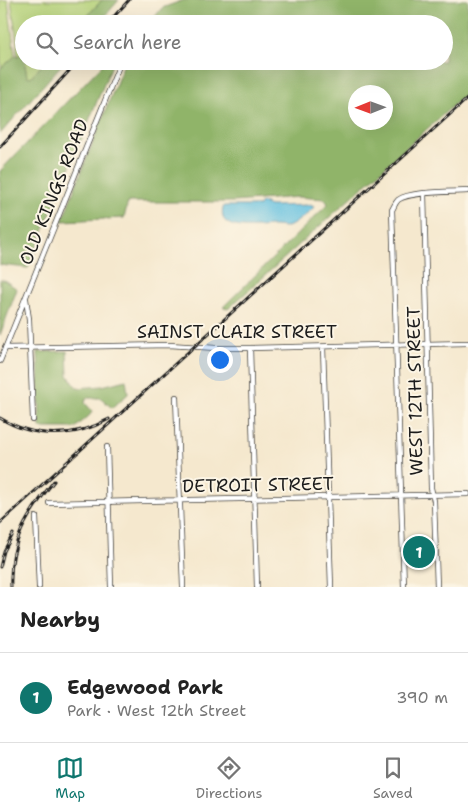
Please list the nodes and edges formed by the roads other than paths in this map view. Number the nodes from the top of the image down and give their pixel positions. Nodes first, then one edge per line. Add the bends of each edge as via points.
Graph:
1 (117, 70) edge
2 (468, 191) edge
3 (424, 193) junction
4 (25, 298) junction
5 (468, 343) edge
6 (427, 344) junction
7 (396, 345) junction
8 (323, 346) junction
9 (31, 347) junction
10 (5, 348) junction
11 (250, 348) junction
12 (0, 360) edge
13 (176, 397) dead end
14 (33, 420) dead end
15 (106, 447) dead end
16 (468, 494) edge
17 (401, 495) junction
18 (433, 495) junction
19 (328, 497) junction
20 (254, 498) junction
21 (180, 500) junction
22 (108, 502) junction
23 (49, 503) dead end
24 (36, 517) dead end
25 (39, 587) edge
26 (111, 587) edge
27 (183, 587) edge
28 (257, 587) edge
29 (331, 587) edge
30 (404, 587) edge
31 (437, 587) edge

1 - 4 street, OLD KINGS ROAD
2 - 3 street
3 - 6 street, WEST 12TH STREET
3 - 7 street, WEST 12TH STREET via 404,196 394,205
4 - 9 street
4 - 10 street, OLD KINGS ROAD
5 - 6 street, SAINST CLAIR STREET
6 - 7 street, SAINST CLAIR STREET
6 - 18 street, WEST 12TH STREET
7 - 8 street, SAINST CLAIR STREET
7 - 17 street, WEST 12TH STREET
8 - 11 street, SAINST CLAIR STREET
8 - 19 street
9 - 10 street, SAINST CLAIR STREET
9 - 11 street, SAINST CLAIR STREET via 169,345
9 - 14 street
10 - 12 street, OLD KINGS ROAD
11 - 20 street
13 - 21 street
15 - 22 street
16 - 18 street, DETROIT STREET
17 - 18 street, DETROIT STREET
17 - 19 street, DETROIT STREET
17 - 30 street, WEST 12TH STREET
18 - 31 street, WEST 12TH STREET
19 - 20 street, DETROIT STREET
19 - 29 street
20 - 21 street, DETROIT STREET
20 - 28 street
21 - 22 street, DETROIT STREET
21 - 27 street
22 - 23 street, DETROIT STREET
22 - 26 street
24 - 25 street

